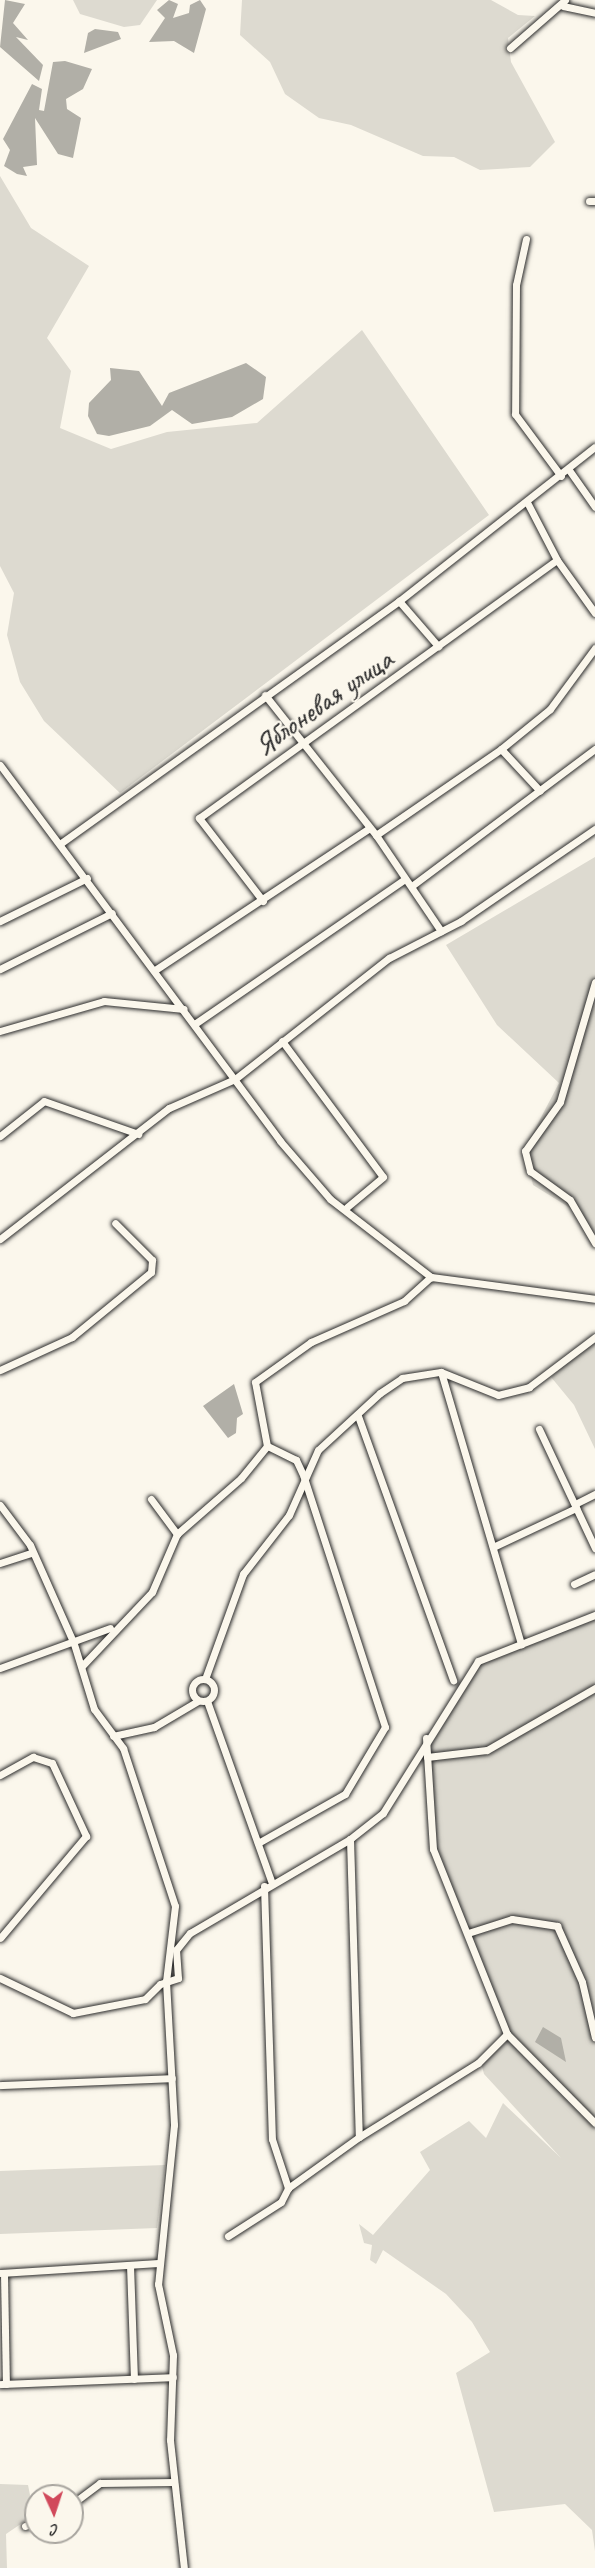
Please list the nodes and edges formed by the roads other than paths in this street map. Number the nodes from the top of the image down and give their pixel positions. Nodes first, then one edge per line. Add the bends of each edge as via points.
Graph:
1 (564, 3) edge
2 (595, 13) edge
3 (510, 48) dead end
4 (526, 239) dead end
5 (595, 447) edge
6 (569, 470) junction
7 (561, 476) junction
8 (528, 504) junction
9 (595, 507) edge
10 (557, 560) junction
11 (399, 601) junction
12 (595, 613) edge
13 (438, 646) junction
14 (595, 648) edge
15 (265, 695) junction
16 (303, 739) junction
17 (501, 749) junction
18 (595, 749) edge
19 (0, 765) edge
20 (540, 791) junction
21 (595, 829) edge
22 (368, 830) junction
23 (376, 835) junction
24 (61, 843) junction
25 (87, 878) junction
26 (405, 879) junction
27 (413, 885) junction
28 (262, 901) junction
29 (112, 912) junction
30 (0, 921) edge
31 (441, 931) junction
32 (0, 969) edge
33 (155, 970) junction
34 (595, 982) edge
35 (184, 1009) junction
36 (196, 1023) junction
37 (0, 1031) edge
38 (282, 1041) junction
39 (235, 1079) junction
40 (138, 1134) junction
41 (0, 1136) edge
42 (347, 1207) junction
43 (115, 1223) dead end
44 (0, 1239) edge
45 (595, 1243) edge
46 (431, 1277) junction
47 (595, 1299) edge
48 (595, 1337) edge
49 (0, 1370) edge
50 (441, 1372) junction
51 (357, 1416) junction
52 (539, 1429) dead end
53 (267, 1446) junction
54 (304, 1478) junction
55 (595, 1494) edge
56 (151, 1499) dead end
57 (0, 1505) edge
58 (575, 1506) junction
59 (177, 1534) junction
60 (493, 1547) junction
61 (595, 1548) edge
62 (30, 1553) junction
63 (0, 1563) edge
64 (595, 1575) edge
65 (574, 1584) dead end
66 (595, 1615) edge
67 (122, 1620) junction
68 (74, 1644) junction
69 (521, 1644) junction
70 (82, 1666) junction
71 (0, 1668) edge
72 (205, 1679) junction
73 (453, 1680) dead end
74 (595, 1688) edge
75 (198, 1701) junction
76 (207, 1701) junction
77 (113, 1736) junction
78 (426, 1738) junction
79 (427, 1757) junction
80 (0, 1775) edge
81 (350, 1839) junction
82 (258, 1843) junction
83 (272, 1881) junction
84 (264, 1886) junction
85 (468, 1933) junction
86 (0, 1938) edge
87 (0, 1978) edge
88 (166, 1982) junction
89 (507, 2034) junction
90 (595, 2038) edge
91 (172, 2078) junction
92 (0, 2085) edge
93 (595, 2123) edge
94 (359, 2137) junction
95 (288, 2188) junction
96 (228, 2236) dead end
97 (159, 2263) junction
98 (129, 2265) junction
99 (2, 2273) edge
100 (173, 2377) junction
101 (134, 2379) junction
102 (3, 2384) edge
103 (174, 2482) junction
104 (84, 2495) edge
105 (184, 2568) edge

1 - 2 street
1 - 3 street via 519,35
4 - 7 street via 516,285 515,414
5 - 6 street
6 - 7 street
6 - 9 street
7 - 8 street
8 - 10 street
8 - 11 street
10 - 12 street
10 - 13 street, Яблоневая улица
11 - 13 street
11 - 15 street
13 - 16 street, Яблоневая улица
14 - 17 street via 550,709
15 - 16 street
15 - 24 street
16 - 22 street
16 - 28 street, Яблоневая улица via 198,818
17 - 20 street
17 - 23 street
18 - 20 street
19 - 24 street
20 - 27 street
21 - 31 street
22 - 23 street
22 - 28 street
23 - 26 street
24 - 25 street
25 - 29 street
25 - 30 street
26 - 27 street
26 - 36 street
27 - 31 street
28 - 33 street
29 - 32 street
29 - 33 street
31 - 38 street via 389,958
33 - 35 street
34 - 45 street via 560,1102 525,1151 530,1171 570,1200
35 - 36 street
35 - 37 street via 104,1001
36 - 39 street
38 - 39 street
38 - 42 street via 383,1177
39 - 40 street via 170,1108
39 - 42 street via 307,1175
40 - 41 street via 44,1101
40 - 44 street
42 - 46 street
43 - 49 street via 152,1260 151,1272 72,1337
46 - 47 street
46 - 53 street via 404,1301 310,1342 255,1382
48 - 50 street via 529,1387 498,1395
50 - 51 street via 402,1378
50 - 60 street
51 - 54 street via 318,1450
51 - 73 street
52 - 58 street
53 - 54 street via 296,1460
53 - 59 street
54 - 72 street via 288,1515 243,1574
54 - 82 street via 385,1727 345,1794
55 - 58 street
56 - 59 street
57 - 62 street
58 - 60 street
58 - 61 street
59 - 67 street via 152,1592
60 - 69 street
62 - 63 street
62 - 68 street
64 - 65 street
66 - 69 street
67 - 68 street
67 - 70 street
68 - 70 street
68 - 71 street
69 - 78 street via 478,1661
70 - 77 street via 94,1709
72 - 75 street via 191,1688
72 - 76 street via 214,1689
74 - 79 street via 487,1750
75 - 76 street
75 - 77 street via 154,1727
76 - 82 street
77 - 88 street via 142,1796 175,1906
78 - 79 street
78 - 81 street via 383,1813
79 - 85 street via 432,1850
80 - 86 street via 33,1757 52,1763 86,1836
81 - 83 street
81 - 94 street
82 - 83 street
83 - 84 street
84 - 88 street via 180,1941 178,1978
84 - 95 street via 272,2139
85 - 89 street
85 - 90 street via 512,1919 557,1926 582,1982
87 - 88 street via 73,2013 146,1999
88 - 91 street
89 - 93 street
89 - 94 street via 478,2063
91 - 92 street
91 - 97 street via 174,2125
94 - 95 street
95 - 96 street via 280,2202
97 - 98 street
97 - 100 street
98 - 99 street
98 - 101 street
99 - 102 street
100 - 101 street
100 - 103 street
101 - 102 street
103 - 104 street via 100,2483
103 - 105 street

